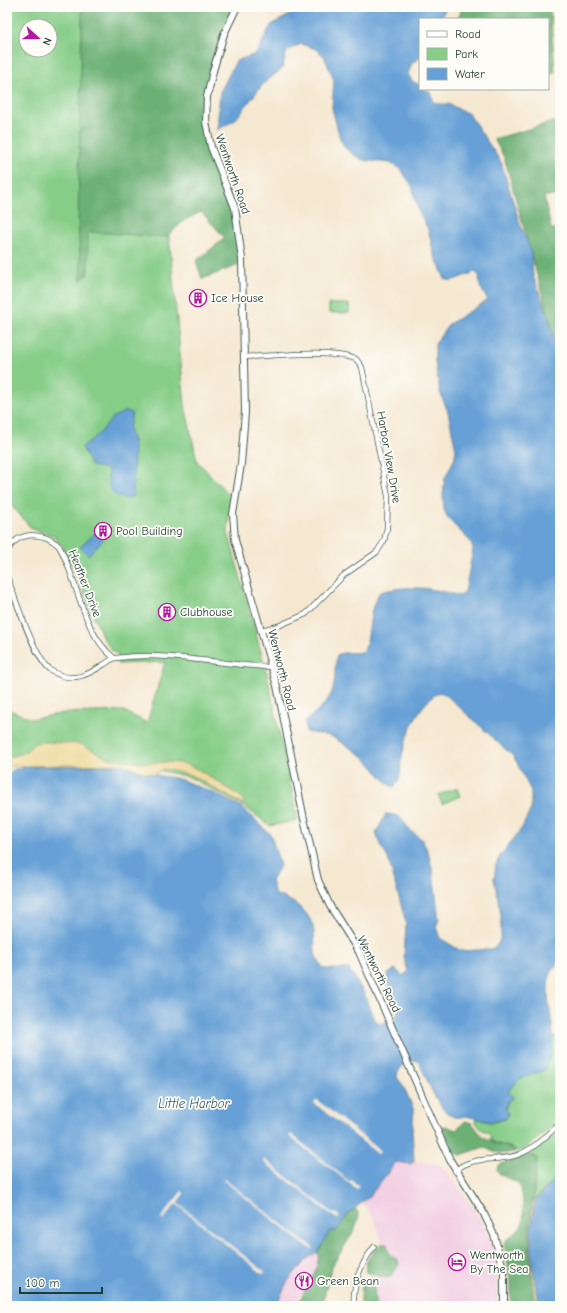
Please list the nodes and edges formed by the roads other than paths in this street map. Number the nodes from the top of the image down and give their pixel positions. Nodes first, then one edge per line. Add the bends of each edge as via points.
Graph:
1 (237, 7) edge
2 (244, 357) junction
3 (7, 553) edge
4 (7, 576) edge
5 (261, 630) junction
6 (114, 658) junction
7 (271, 667) junction
8 (560, 1124) edge
9 (455, 1171) junction
10 (374, 1246) dead end
11 (354, 1306) edge
12 (504, 1306) edge

1 - 2 main road, Wentworth Road via 224,34 213,72 207,97 206,122 211,147 231,195 240,233
2 - 5 main road, Wentworth Road via 244,438 233,527
2 - 5 street, Harbor View Drive via 328,355 356,359 362,368 388,502 386,534 377,552 344,575 306,614
3 - 6 street, Heather Drive via 15,541 26,535 42,535 54,541 59,546 94,635
4 - 6 street via 36,651 50,670 68,678 81,677 93,673
5 - 7 main road, Wentworth Road
6 - 7 street via 184,657 234,665
7 - 9 main road, Wentworth Road via 318,880 330,906 359,952
8 - 9 street via 519,1155 476,1160 460,1166
9 - 12 main road, Wentworth Road via 483,1212 494,1235 504,1272
10 - 11 street via 356,1279

